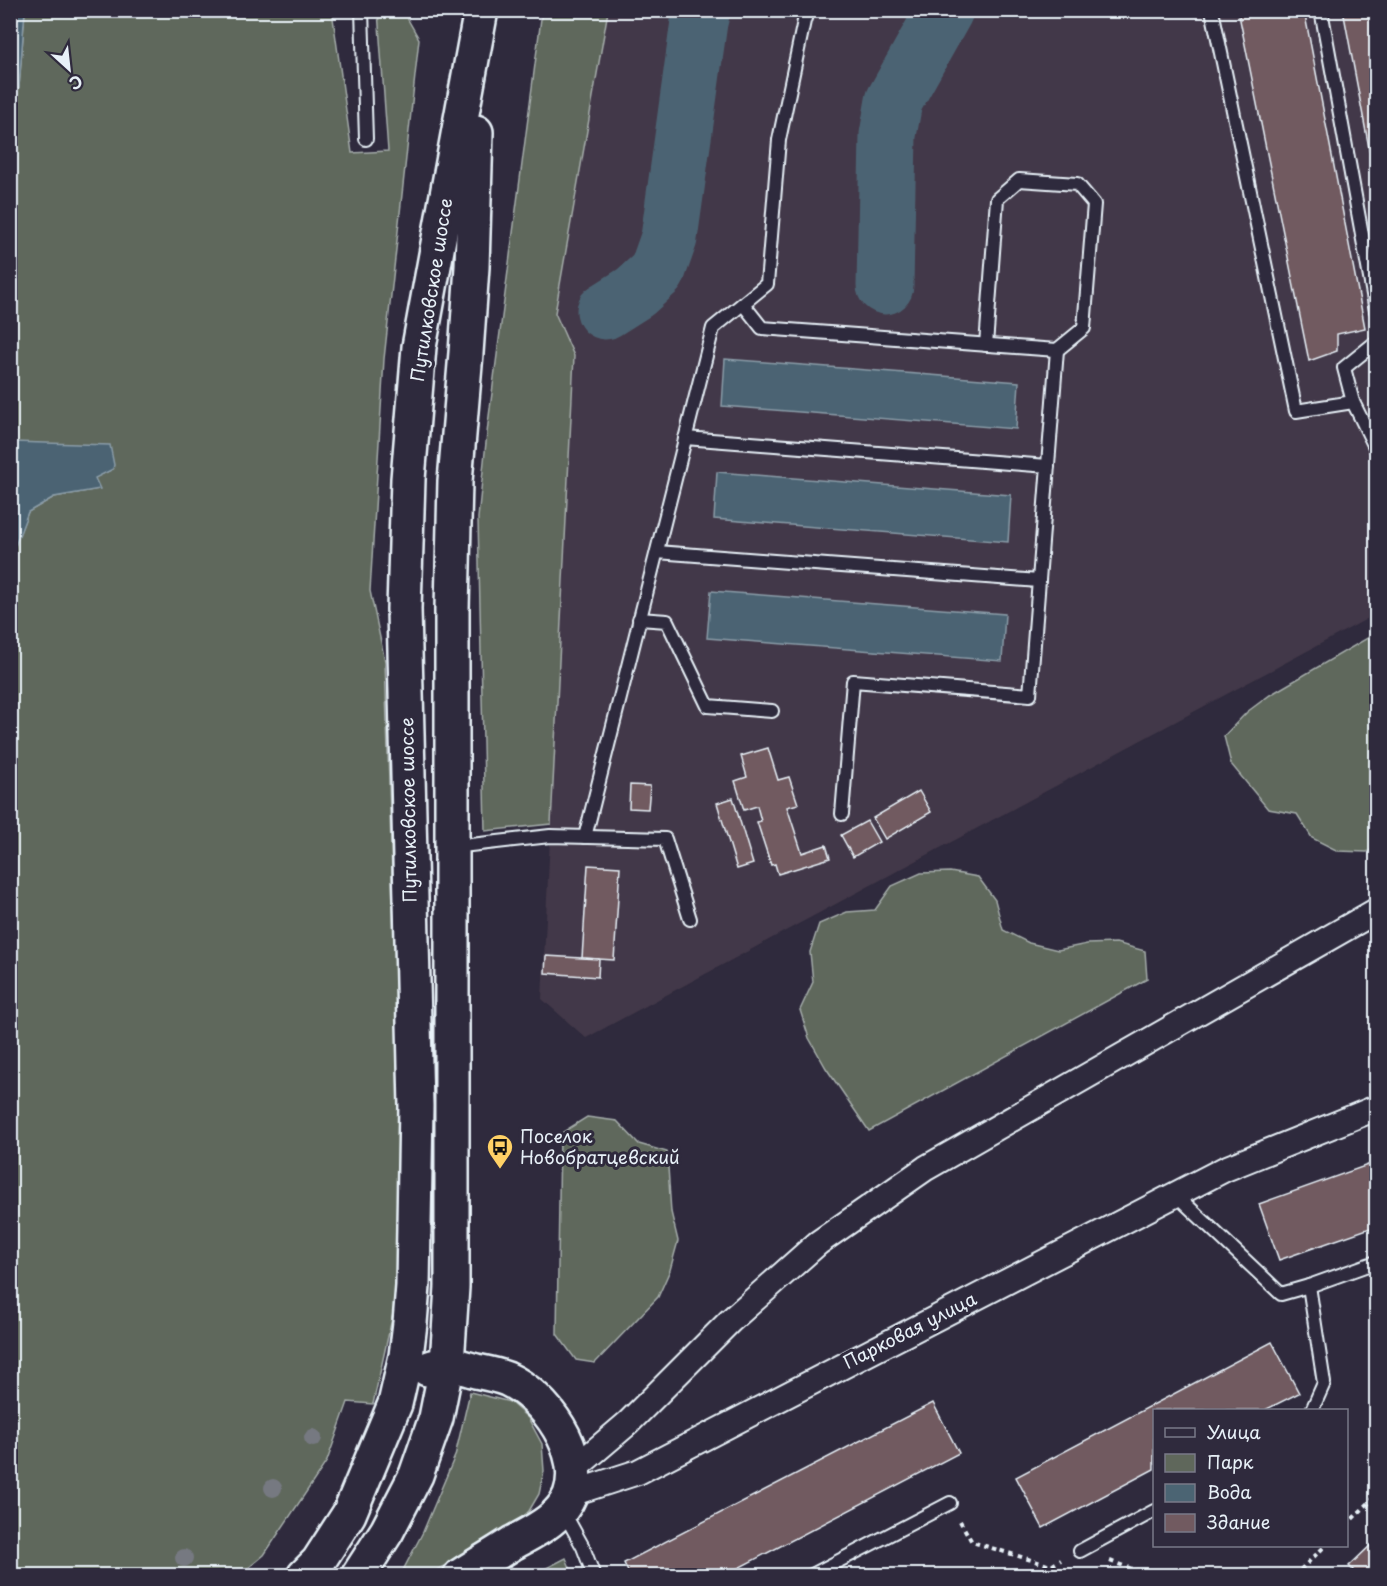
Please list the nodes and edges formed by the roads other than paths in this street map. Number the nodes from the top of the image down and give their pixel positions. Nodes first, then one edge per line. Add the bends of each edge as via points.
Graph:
1 (362, 10) edge
2 (808, 10) edge
3 (1212, 10) edge
4 (1321, 10) edge
5 (473, 15) edge
6 (366, 139) dead end
7 (743, 304) junction
8 (1377, 311) edge
9 (1377, 342) edge
10 (986, 345) junction
11 (1057, 350) junction
12 (1353, 402) junction
13 (685, 438) junction
14 (1377, 449) edge
15 (1048, 466) junction
16 (657, 552) junction
17 (1039, 581) junction
18 (639, 619) junction
19 (772, 711) dead end
20 (842, 814) dead end
21 (585, 837) junction
22 (452, 847) junction
23 (1377, 911) edge
24 (690, 919) dead end
25 (1377, 1108) edge
26 (1175, 1194) junction
27 (1377, 1262) edge
28 (1309, 1286) junction
29 (447, 1363) junction
30 (395, 1404) junction
31 (1312, 1409) edge
32 (569, 1491) junction
33 (950, 1503) road end
34 (1153, 1512) edge
35 (1080, 1551) road end
36 (304, 1575) edge
37 (358, 1575) edge
38 (460, 1575) edge
39 (594, 1575) edge
40 (810, 1575) edge

1 - 6 lane
2 - 7 lane via 779,140 768,284
3 - 12 lane via 1296,411
4 - 8 lane
5 - 22 main road, Путилковское шоссе via 472,267 455,481
5 - 30 main road, Путилковское шоссе via 419,347 408,479 404,609 416,1106 413,1287 406,1356
7 - 10 lane via 762,328
7 - 13 lane via 713,328
9 - 12 lane via 1344,368
10 - 11 lane
10 - 11 lane via 997,199 1019,180 1077,184 1094,204 1083,328
11 - 15 lane
12 - 14 lane
13 - 15 lane
13 - 16 lane
15 - 17 lane
16 - 17 lane
16 - 18 lane
17 - 20 lane via 1030,694 853,681
18 - 19 lane via 667,621 708,706
18 - 21 lane
21 - 22 lane via 550,836
21 - 24 lane via 665,839
22 - 29 main road, Путилковское шоссе via 452,1287
23 - 32 street via 926,1168 818,1243 730,1321 628,1423
25 - 26 street, Парковая улица via 1225,1168
26 - 28 lane via 1281,1294
26 - 32 street, Парковая улица via 638,1472
27 - 28 lane
28 - 31 lane via 1324,1383
29 - 30 main road via 428,1368 409,1380
29 - 32 main road via 507,1379 547,1411 566,1438
29 - 37 main road, Путилковское шоссе via 436,1418 416,1475 387,1531
30 - 36 main road, Путилковское шоссе via 349,1514 318,1562
32 - 38 main road, Парковая улица via 548,1522
32 - 39 lane
33 - 40 lane
34 - 35 lane

